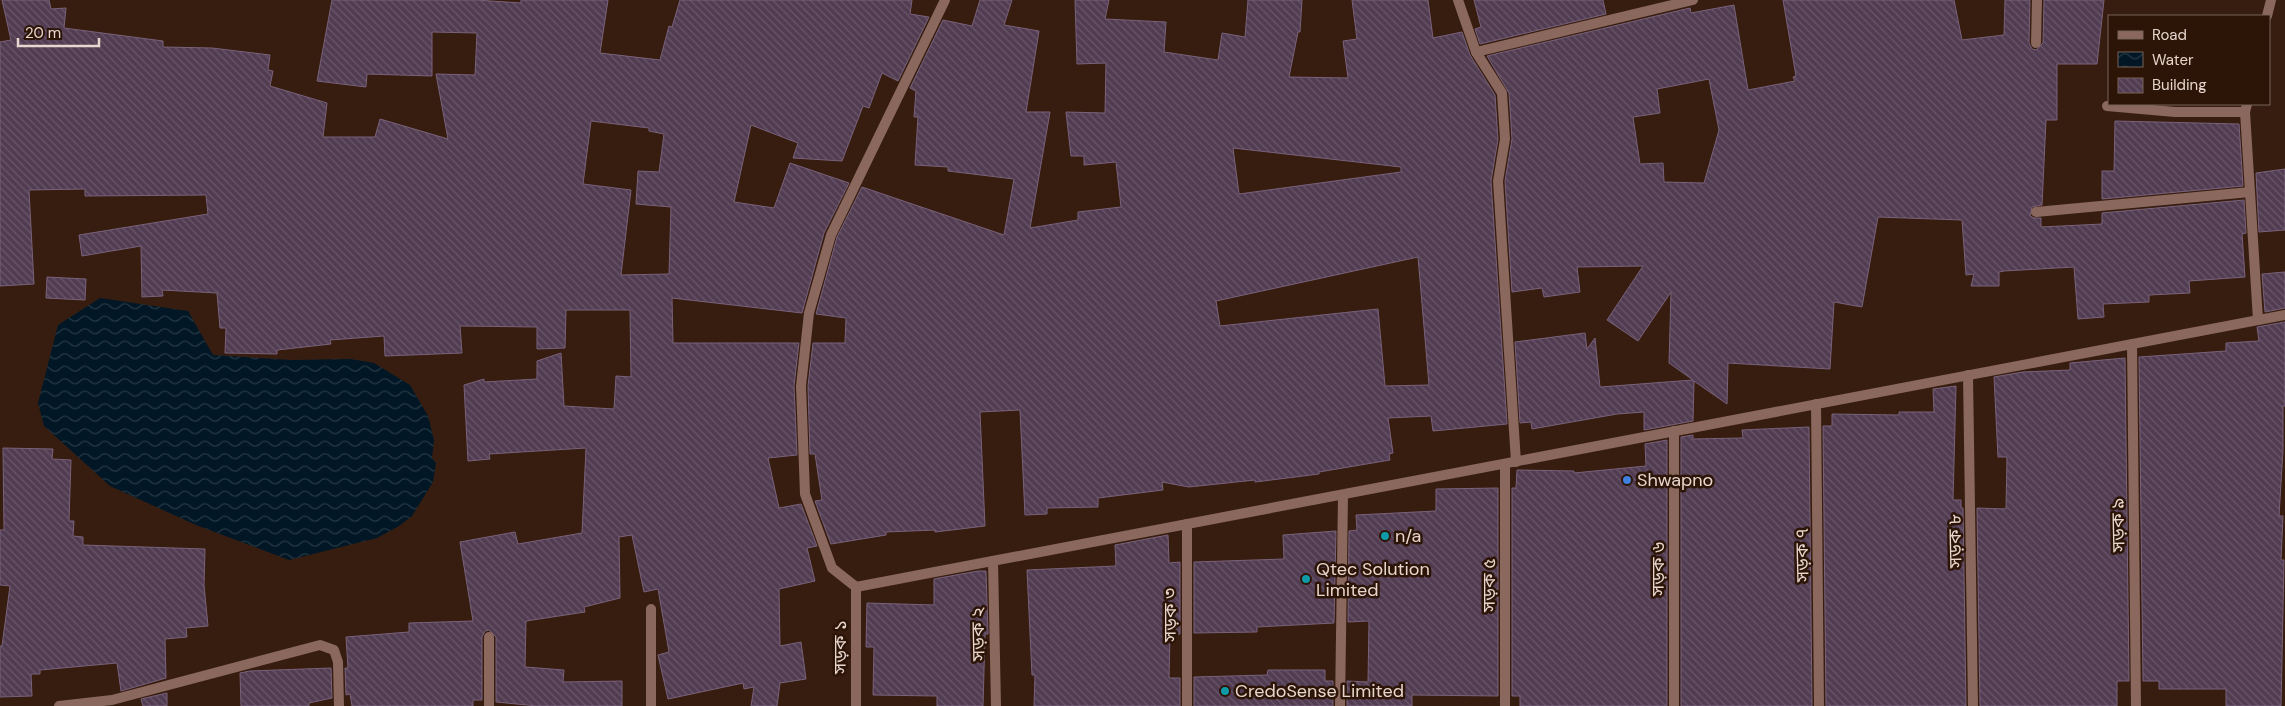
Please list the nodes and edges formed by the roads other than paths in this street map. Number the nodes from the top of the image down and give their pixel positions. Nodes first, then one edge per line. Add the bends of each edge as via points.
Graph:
1 (945, 0) edge
2 (1458, 0) edge
3 (1693, 0) edge
4 (2038, 0) edge
5 (2271, 0) edge
6 (2267, 15) edge
7 (2036, 43) dead end
8 (1476, 52) junction
9 (2107, 106) dead end
10 (2246, 108) edge
11 (2250, 192) junction
12 (2036, 212) dead end
13 (2285, 315) edge
14 (2258, 320) junction
15 (2132, 344) junction
16 (1968, 375) junction
17 (1816, 404) junction
18 (1674, 431) junction
19 (1510, 463) junction
20 (1343, 495) junction
21 (1187, 524) junction
22 (992, 561) junction
23 (856, 587) junction
24 (651, 609) dead end
25 (489, 637) dead end
26 (59, 706) edge
27 (339, 706) edge
28 (489, 706) edge
29 (651, 706) edge
30 (856, 706) edge
31 (996, 706) edge
32 (1186, 706) edge
33 (1340, 706) edge
34 (1505, 706) edge
35 (1674, 706) edge
36 (1820, 706) edge
37 (1973, 706) edge
38 (2136, 706) edge

1 - 23 street via 831,235 809,313 801,386 804,494 832,568
2 - 8 street, সড়ক ৫
3 - 8 street
4 - 7 street
5 - 6 street
8 - 19 street, সড়ক ৫ via 1502,93 1505,139 1498,181
9 - 10 street via 2174,112
10 - 11 street
11 - 12 street
11 - 14 street
13 - 14 street
14 - 15 street
15 - 16 street
15 - 38 street, সড়ক ৯
16 - 17 street
16 - 37 street, সড়ক ৮
17 - 18 street
17 - 36 street, সড়ক ৭
18 - 19 street
18 - 35 street, সড়ক ৬
19 - 20 street
19 - 34 street, সড়ক ৫
20 - 21 street
20 - 33 street
21 - 22 street
21 - 32 street, সড়ক ৩
22 - 23 street
22 - 31 street, সড়ক ২
23 - 30 street, সড়ক ১
24 - 29 street
25 - 28 street
26 - 27 street via 112,700 320,645 334,650 338,662

